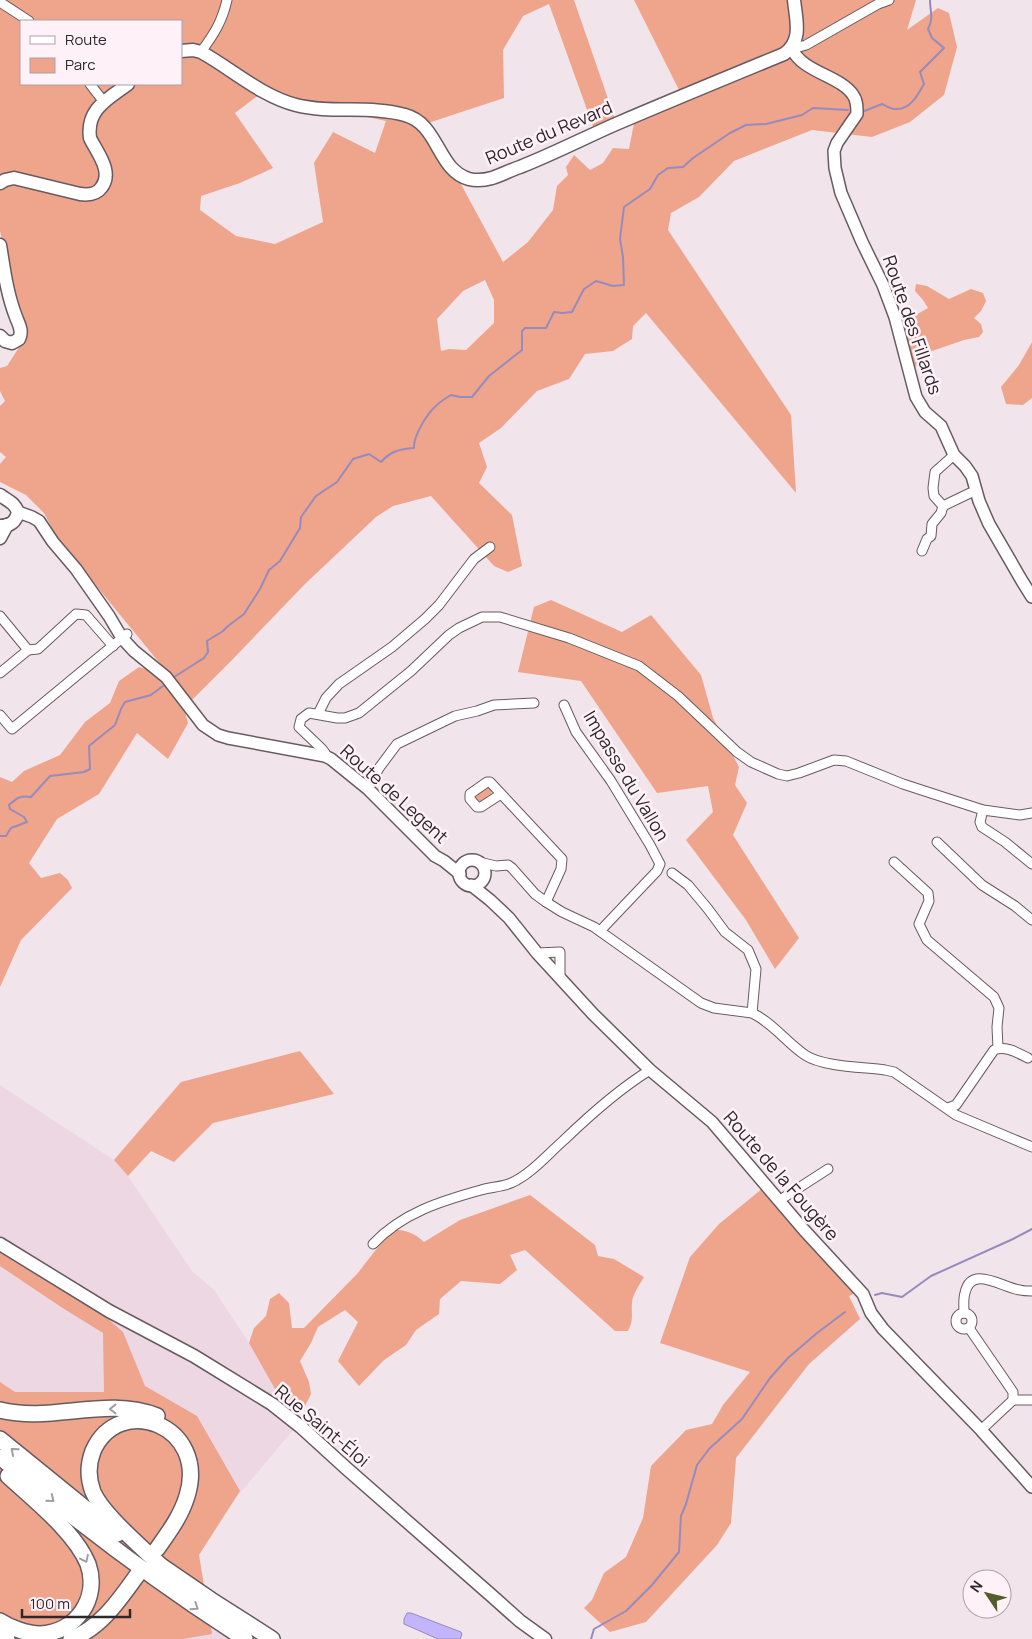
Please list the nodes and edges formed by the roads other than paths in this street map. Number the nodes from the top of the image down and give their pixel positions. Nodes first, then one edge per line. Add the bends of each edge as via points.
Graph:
1 (227, 0) edge
2 (794, 0) edge
3 (889, 0) edge
4 (0, 2) edge
5 (27, 20) edge
6 (792, 49) junction
7 (182, 51) edge
8 (201, 52) junction
9 (91, 85) edge
10 (127, 85) edge
11 (104, 102) junction
12 (0, 183) edge
13 (0, 245) edge
14 (0, 336) edge
15 (954, 455) junction
16 (977, 491) junction
17 (2, 498) edge
18 (943, 506) junction
19 (10, 521) edge
20 (0, 538) edge
21 (490, 547) dead end
22 (922, 551) dead end
23 (1032, 597) edge
24 (0, 616) edge
25 (120, 639) junction
26 (28, 650) junction
27 (0, 673) edge
28 (534, 702) dead end
29 (564, 705) dead end
30 (318, 714) junction
31 (0, 715) edge
32 (325, 756) junction
33 (368, 790) junction
34 (501, 794) dead end
35 (983, 810) junction
36 (1032, 813) edge
37 (937, 842) dead end
38 (444, 861) junction
39 (465, 862) junction
40 (894, 862) dead end
41 (1032, 864) edge
42 (486, 870) junction
43 (672, 873) dead end
44 (460, 874) junction
45 (471, 885) junction
46 (490, 900) junction
47 (546, 902) junction
48 (1032, 920) edge
49 (600, 931) junction
50 (537, 953) junction
51 (560, 978) junction
52 (752, 1013) junction
53 (995, 1050) junction
54 (1031, 1058) edge
55 (650, 1070) junction
56 (948, 1108) junction
57 (1032, 1147) edge
58 (828, 1169) dead end
59 (780, 1200) junction
60 (0, 1244) edge
61 (373, 1244) dead end
62 (1032, 1291) edge
63 (1013, 1400) junction
64 (1032, 1400) edge
65 (0, 1410) edge
66 (981, 1430) junction
67 (0, 1439) edge
68 (0, 1457) edge
69 (0, 1468) edge
70 (1032, 1487) edge
71 (162, 1567) junction
72 (0, 1622) edge
73 (0, 1634) edge
74 (8, 1639) edge
75 (26, 1639) edge
76 (71, 1639) edge
77 (84, 1639) edge
78 (245, 1639) edge
79 (272, 1639) edge
80 (545, 1639) edge

1 - 8 street via 215,34
2 - 6 main road via 797,32
3 - 6 street via 806,45
4 - 5 street
6 - 8 main road, Route du Revard via 493,178 476,180 454,170 428,131 411,117 386,112 315,108 286,102
6 - 15 street, Route des Fillards via 800,61 843,86 855,98 857,114 834,151 841,193 892,309 916,396 925,412 941,426
7 - 8 main road, Route du Revard
9 - 11 street
10 - 11 main road
11 - 12 main road via 94,112 89,125 90,138 106,172 105,182 98,191 80,194 14,178
13 - 14 main road via 6,287 21,331 19,339 12,343
15 - 16 street, Route des Fillards via 972,476
15 - 18 street via 935,472 934,496
16 - 18 street
16 - 23 street, Route des Fillards via 989,524
17 - 19 main road via 15,505
18 - 22 street
19 - 20 main road
19 - 25 street, Route de Legent via 32,516 39,521 104,608
21 - 30 street via 474,559 425,619 339,684 326,698
24 - 26 street
25 - 26 street via 86,615 76,614 38,649
25 - 31 street via 12,729
25 - 32 street, Route de Legent via 166,677 203,725 218,735
26 - 27 street
28 - 33 street via 494,704 455,716 397,744 378,768
29 - 49 street, Impasse du Vallon via 576,732 660,864
30 - 32 street via 304,715 299,727
30 - 35 street via 345,718 359,713 460,628 482,617 500,617 569,638 639,666 678,696 737,752 766,769 787,776 834,760 846,760 903,784
32 - 33 street, Route de Legent
33 - 38 street, Route de Legent
34 - 47 street via 562,859 561,870
35 - 36 street via 1020,815
35 - 41 street via 982,827
37 - 48 street via 982,885
38 - 39 street, Route de Legent
38 - 44 street, Route de Legent
39 - 42 street via 472,860
39 - 44 street
40 - 53 street via 928,893 929,901 919,924 927,940 994,997 998,1008
42 - 45 street via 474,886
42 - 46 street, Route de la Fougère
42 - 47 street via 508,865
43 - 52 street via 688,885 725,932 748,950 756,969
44 - 45 street via 463,882
45 - 46 street, Route de la Fougère
46 - 50 street, Route de la Fougère
47 - 49 street
49 - 52 street via 701,1003
50 - 51 street, Route de la Fougère
50 - 51 street via 560,952
51 - 55 street, Route de la Fougère
52 - 56 street via 810,1058 894,1072
53 - 54 street via 1006,1049
53 - 56 street via 956,1105
55 - 59 street, Route de la Fougère via 712,1122
55 - 61 street via 510,1184 443,1200 409,1216
56 - 57 street via 956,1115
58 - 59 street
59 - 66 street, Route de la Fougère via 863,1294 876,1320 900,1348
60 - 80 main road, Rue Saint-Éloi via 108,1311 187,1352 272,1404
62 - 63 street via 976,1279 965,1292 964,1313 956,1322 961,1328 969,1328 1013,1392
63 - 64 street
63 - 66 street
71 -> 65 highway via 106,1512 91,1486 90,1463 106,1433 128,1422 148,1422 168,1429 180,1441 189,1459 190,1485 184,1504 159,1550 186,1512 195,1484 193,1454 176,1427 151,1414 124,1409 40,1415
66 - 70 street, Route de la Fougère
71 -> 67 highway
68 -> 78 highway via 169,1590
69 -> 72 highway via 72,1538 91,1575 88,1602 82,1613 62,1629 38,1634
71 - 79 highway
72 - 75 highway
73 - 74 highway
76 - 77 highway via 106,1615 140,1576 110,1618

